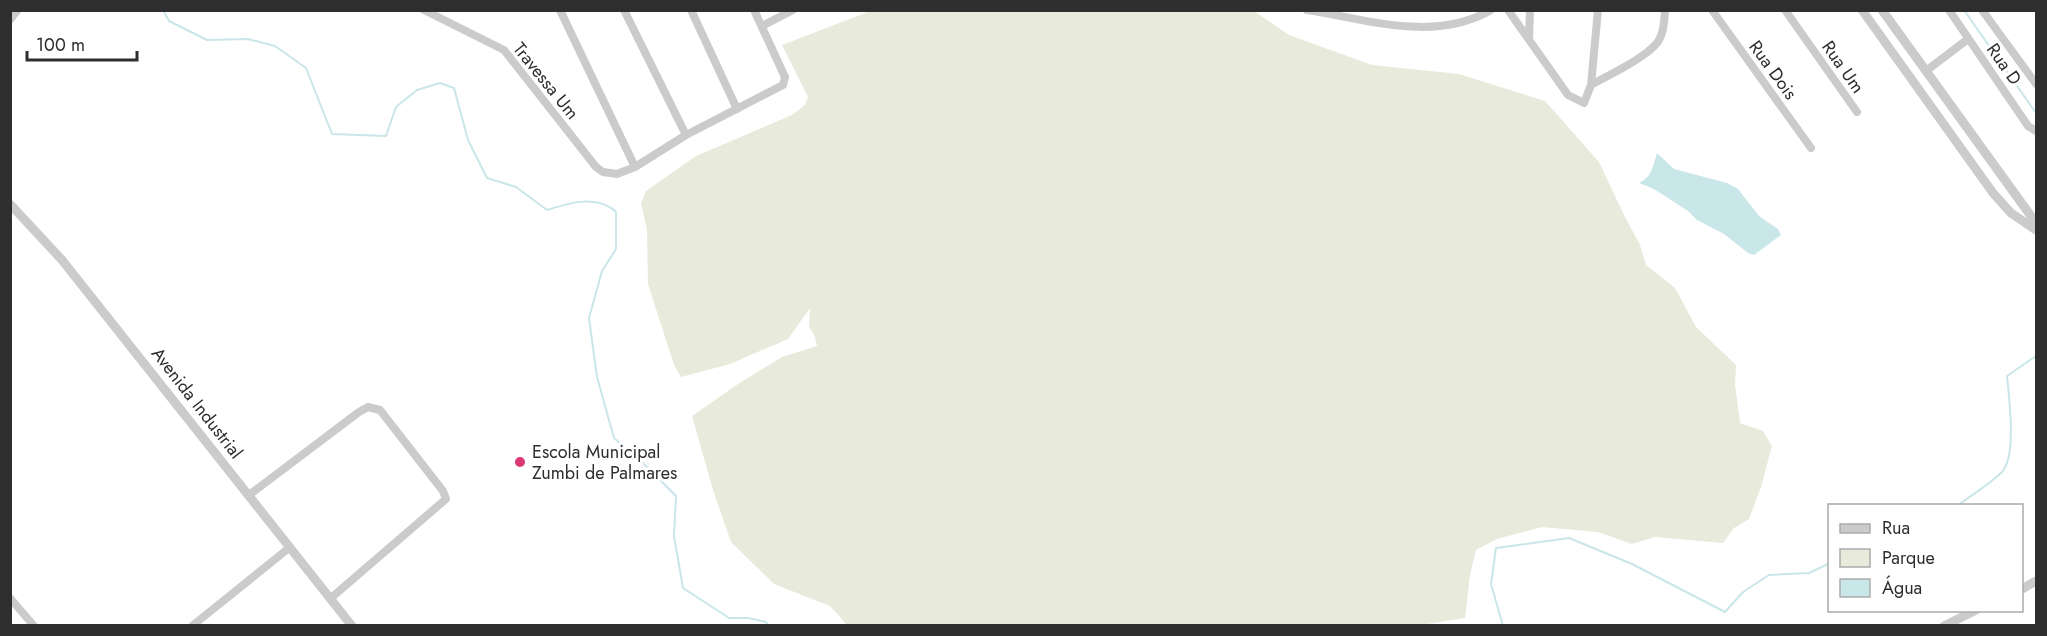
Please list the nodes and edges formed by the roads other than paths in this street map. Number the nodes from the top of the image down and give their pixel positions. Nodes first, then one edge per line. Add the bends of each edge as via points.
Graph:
1 (17, 10) edge
2 (424, 10) edge
3 (560, 10) edge
4 (624, 10) edge
5 (691, 10) edge
6 (754, 10) edge
7 (793, 10) edge
8 (1306, 10) edge
9 (1491, 10) edge
10 (1508, 10) edge
11 (1530, 10) edge
12 (1598, 10) edge
13 (1665, 10) edge
14 (1785, 10) edge
15 (1862, 10) edge
16 (1882, 10) edge
17 (1949, 10) edge
18 (1982, 10) edge
19 (1320, 11) edge
20 (1717, 12) edge
21 (10, 19) edge
22 (762, 26) junction
23 (1968, 39) junction
24 (1528, 40) junction
25 (1926, 71) junction
26 (2037, 84) edge
27 (1591, 85) junction
28 (737, 109) junction
29 (1857, 112) dead end
30 (2037, 131) edge
31 (686, 135) junction
32 (1811, 148) dead end
33 (635, 167) junction
34 (10, 204) edge
35 (2037, 223) edge
36 (2037, 230) edge
37 (249, 495) junction
38 (289, 548) junction
39 (2037, 581) edge
40 (2023, 588) edge
41 (10, 598) edge
42 (331, 598) junction
43 (1972, 612) edge
44 (34, 626) edge
45 (192, 626) edge
46 (352, 626) edge
47 (1944, 626) edge

1 - 21 street
2 - 33 street, Travessa Um via 504,50 596,167 617,174
3 - 33 street
4 - 31 street
5 - 28 street
6 - 22 street
7 - 22 street
8 - 19 street
9 - 19 street via 1467,22 1433,28
10 - 24 street
11 - 24 street
12 - 27 street
13 - 27 street via 1663,30 1656,44
14 - 29 street, Rua Um
15 - 36 street via 1993,193 2011,213
16 - 25 street
17 - 23 street, Rua D
18 - 26 street
20 - 32 street, Rua Dois
22 - 28 street via 785,81
23 - 25 street
23 - 30 street, Rua D via 2028,126
24 - 27 street via 1568,95 1584,103
25 - 35 street
28 - 31 street
31 - 33 street
34 - 37 street, Avenida Industrial via 62,260
37 - 38 street, Avenida Industrial
37 - 42 street via 359,411 368,407 380,410 446,499
38 - 42 street, Avenida Industrial
38 - 45 street
39 - 40 street
41 - 44 street
42 - 46 street, Avenida Industrial
43 - 47 street

